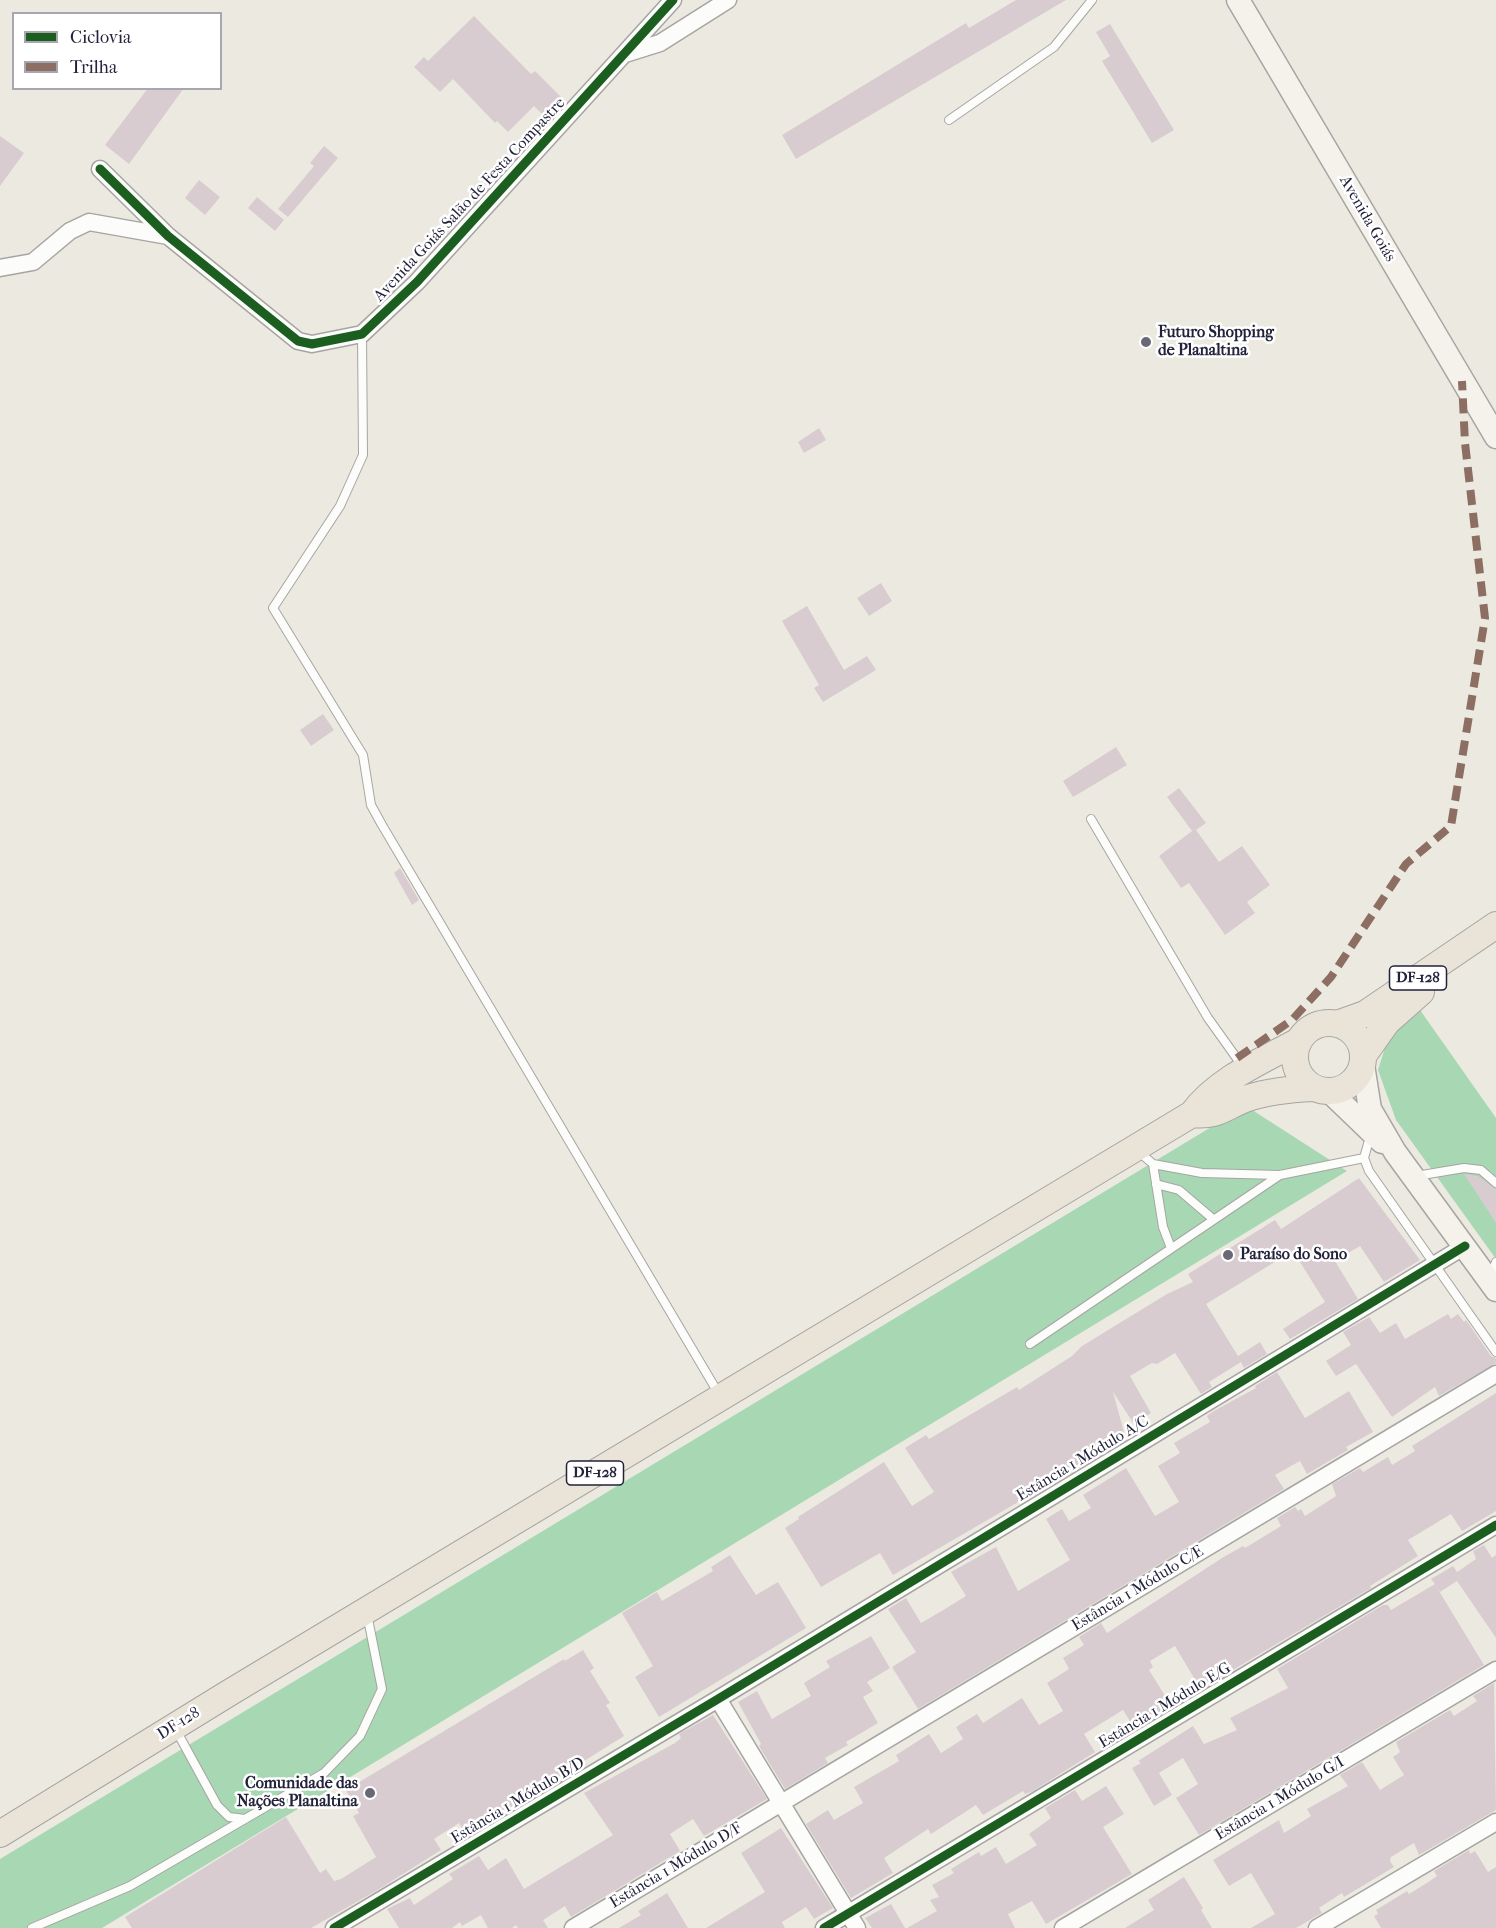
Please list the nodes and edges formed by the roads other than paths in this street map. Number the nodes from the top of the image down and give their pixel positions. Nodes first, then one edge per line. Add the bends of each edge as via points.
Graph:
1 (673, 0) edge
2 (728, 0) edge
3 (1092, 0) edge
4 (1238, 0) edge
5 (624, 54) junction
6 (949, 120) dead end
7 (100, 169) dead end
8 (168, 236) junction
9 (0, 268) edge
10 (362, 334) junction
11 (1496, 437) edge
12 (1091, 819) dead end
13 (1496, 925) edge
14 (1496, 943) edge
15 (1336, 1024) junction
16 (1299, 1041) junction
17 (1363, 1061) junction
18 (1245, 1070) junction
19 (1322, 1090) junction
20 (1192, 1114) junction
21 (1371, 1133) junction
22 (1395, 1152) junction
23 (1144, 1156) junction
24 (1364, 1158) junction
25 (1280, 1174) junction
26 (1412, 1176) junction
27 (1156, 1184) junction
28 (1496, 1184) edge
29 (1213, 1219) junction
30 (1465, 1246) junction
31 (1170, 1248) junction
32 (1433, 1264) junction
33 (1494, 1277) edge
34 (1030, 1344) dead end
35 (1496, 1352) edge
36 (1496, 1374) edge
37 (721, 1398) junction
38 (1496, 1525) edge
39 (366, 1611) junction
40 (1496, 1670) edge
41 (718, 1699) junction
42 (175, 1727) junction
43 (780, 1803) junction
44 (246, 1819) junction
45 (1496, 1822) edge
46 (0, 1834) edge
47 (853, 1921) edge
48 (32, 1928) edge
49 (334, 1928) edge
50 (573, 1928) edge
51 (824, 1928) edge
52 (1063, 1928) edge
53 (1317, 1928) edge

1 - 5 street, Avenida Goiás Salão de Festa Compastre
2 - 5 street via 660,43
3 - 6 lane via 1054,46
4 - 11 street, Avenida Goiás
5 - 10 street, Avenida Goiás Salão de Festa Compastre via 417,282
7 - 8 street
8 - 9 street via 90,222 70,231 33,262
8 - 10 street via 298,341 312,344
10 - 37 lane via 363,455 340,506 273,608 363,755 372,805 382,825
12 - 18 lane via 1208,1018
13 - 15 main road, DF-128 / DF-128 via 1365,1014
14 - 17 main road, DF-128 / DF-128 via 1425,989 1388,1022
15 - 16 main road, DF-128 via 1319,1024
15 - 17 main road via 1352,1032 1362,1047
16 - 18 main road, DF-128 / DF-128
16 - 19 main road via 1296,1068 1306,1083
17 - 19 main road, DF-128 via 1354,1081 1339,1090
17 - 22 street via 1370,1109
18 - 20 main road, DF-128 / DF-128 via 1202,1100
19 - 20 main road, DF-128 / DF-128 via 1249,1097 1209,1116
19 - 21 street
20 - 23 main road, DF-128 / DF-128
21 - 22 street
21 - 24 lane
22 - 26 street
23 - 25 lane via 1202,1173
23 - 27 lane
23 - 37 main road, DF-128 / DF-128
24 - 25 lane
24 - 32 lane
25 - 29 lane
26 - 28 lane via 1464,1168 1481,1170
26 - 30 street
27 - 29 lane via 1179,1190
27 - 31 lane
29 - 31 lane
30 - 32 street, Estância 1 Módulo A/C
30 - 33 street
31 - 34 lane
32 - 35 lane
32 - 41 street, Estância 1 Módulo A/C
36 - 43 street, Estância 1 Módulo C/E
37 - 39 main road, DF-128 / DF-128
38 - 47 street, Estância 1 Módulo E/G
39 - 42 main road, DF-128 / DF-128
39 - 44 lane via 382,1689 360,1736 324,1773
40 - 52 street, Estância 1 Módulo G/I
41 - 43 street
41 - 49 street, Estância 1 Módulo B/D
42 - 44 lane via 217,1806 230,1817
42 - 46 main road, DF-128 / DF-128
43 - 47 street
43 - 50 street, Estância 1 Módulo D/F
44 - 48 lane via 130,1886
45 - 53 street
47 - 51 street, Estância 1 Módulo E/G

